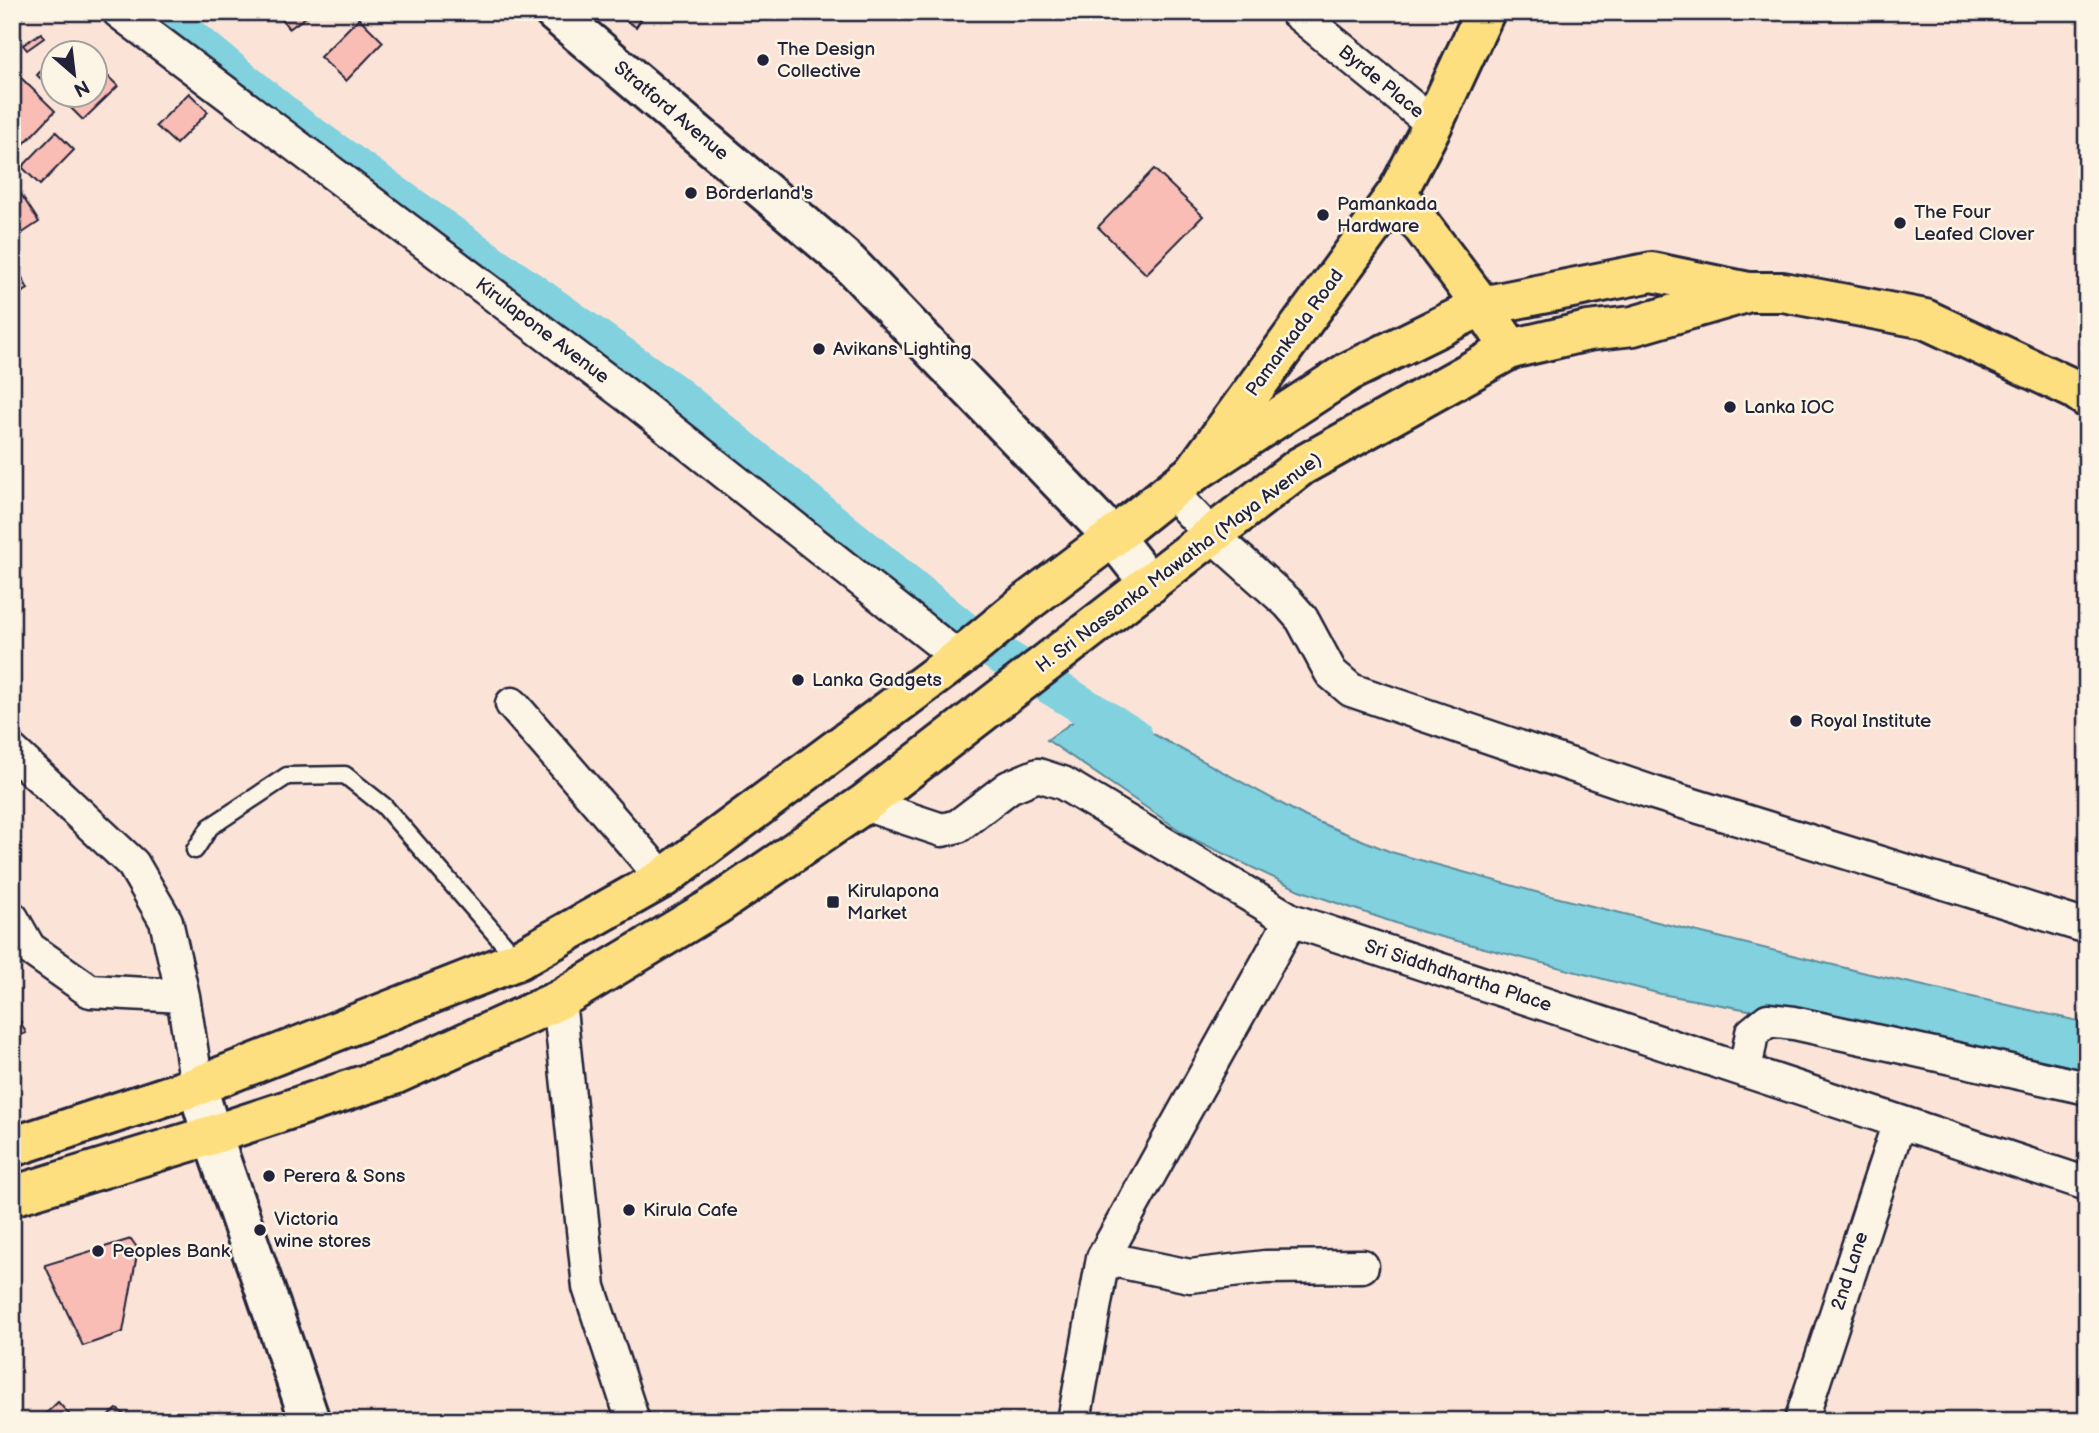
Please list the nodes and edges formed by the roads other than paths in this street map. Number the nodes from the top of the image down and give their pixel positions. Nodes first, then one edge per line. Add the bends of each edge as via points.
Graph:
1 (119, 12) edge
2 (555, 12) edge
3 (1296, 12) edge
4 (1485, 12) edge
5 (1433, 124) junction
6 (1397, 193) junction
7 (1749, 292) junction
8 (1482, 306) junction
9 (1511, 349) junction
10 (2082, 385) edge
11 (1181, 482) junction
12 (1213, 536) junction
13 (1113, 537) junction
14 (1150, 584) junction
15 (959, 657) junction
16 (512, 704) dead end
17 (12, 751) edge
18 (864, 804) junction
19 (195, 850) dead end
20 (663, 878) junction
21 (12, 918) edge
22 (1291, 920) junction
23 (2087, 927) edge
24 (518, 960) junction
25 (183, 996) junction
26 (559, 1000) junction
27 (1745, 1071) junction
28 (197, 1086) junction
29 (2087, 1088) edge
30 (1899, 1122) junction
31 (212, 1135) junction
32 (12, 1146) edge
33 (2087, 1184) edge
34 (12, 1196) edge
35 (1102, 1258) junction
36 (1362, 1266) dead end
37 (310, 1421) edge
38 (633, 1421) edge
39 (1074, 1421) edge
40 (1801, 1421) edge

1 - 15 street, Kirulapone Avenue via 633,400
2 - 13 main road, Stratford Avenue via 848,262
3 - 5 street, Byrde Place
4 - 5 main road, Pamankada Road
5 - 6 main road, Pamankada Road
6 - 8 main road
6 - 11 main road, Pamankada Road
7 - 8 main road, H. Sri Nassanka Mawatha (Maya Avenue) via 1652,272
7 - 9 main road, H. Sri Nassanka Mawatha (Maya Avenue) via 1633,326
7 - 10 main road, H. Sri Nassanka Mawatha (Maya Avenue) via 1783,292 1925,319
8 - 9 main road
8 - 11 main road, H. Sri Nassanka Mawatha (Maya Avenue) via 1348,372
9 - 12 main road, H. Sri Nassanka Mawatha (Maya Avenue) via 1301,466
11 - 12 street
11 - 13 main road, H. Sri Nassanka Mawatha (Maya Avenue)
12 - 14 main road, H. Sri Nassanka Mawatha (Maya Avenue)
12 - 23 street via 1288,603 1331,673 1351,690 1654,793
13 - 14 main road, Stratford Avenue
13 - 15 main road, H. Sri Nassanka Mawatha (Maya Avenue)
14 - 18 main road, H. Sri Nassanka Mawatha (Maya Avenue)
15 - 20 main road, H. Sri Nassanka Mawatha (Maya Avenue)
16 - 20 street
17 - 25 street via 133,864 166,921
18 - 22 street, Sri Siddhdhartha Place via 942,830 958,826 1009,787 1038,775 1063,783
18 - 26 main road, H. Sri Nassanka Mawatha (Maya Avenue) via 715,906
19 - 24 lane via 210,827 287,776 345,775 384,806
20 - 24 main road, H. Sri Nassanka Mawatha (Maya Avenue)
21 - 25 street via 29,948 90,991
22 - 27 street, Sri Siddhdhartha Place
22 - 35 street
24 - 28 main road, H. Sri Nassanka Mawatha (Maya Avenue)
25 - 28 street
26 - 31 main road, H. Sri Nassanka Mawatha (Maya Avenue) via 394,1075
26 - 38 street via 589,1287
27 - 29 street via 1752,1033 1768,1020
27 - 30 street, Sri Siddhdhartha Place
28 - 31 main road
28 - 32 main road, H. Sri Nassanka Mawatha (Maya Avenue)
30 - 33 street, Sri Siddhdhartha Place
30 - 40 street, 2nd Lane
31 - 34 main road, H. Sri Nassanka Mawatha (Maya Avenue)
31 - 37 main road
35 - 36 street via 1190,1276 1265,1267
35 - 39 street

